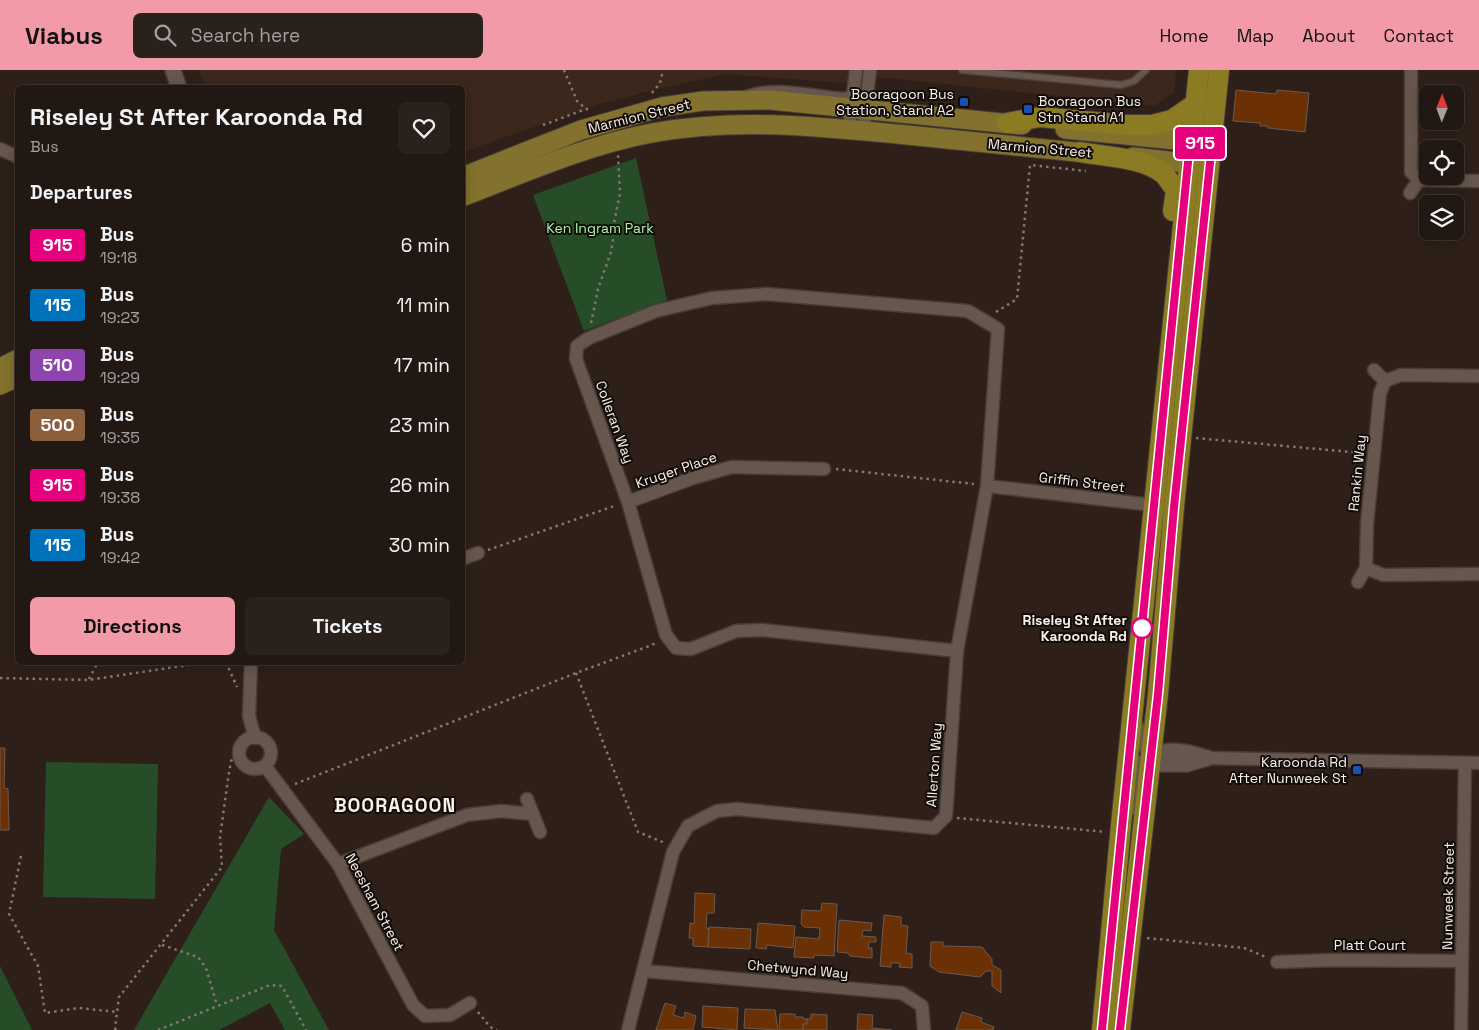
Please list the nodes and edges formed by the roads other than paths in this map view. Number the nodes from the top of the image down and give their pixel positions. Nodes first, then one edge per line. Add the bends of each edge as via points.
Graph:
1 (173, 70) edge
2 (856, 70) edge
3 (870, 70) edge
4 (962, 70) edge
5 (1146, 70) edge
6 (1219, 70) edge
7 (1411, 70) edge
8 (1196, 72) edge
9 (178, 85) edge
10 (857, 104) junction
11 (1195, 104) junction
12 (1007, 124) junction
13 (856, 129) junction
14 (1190, 142) junction
15 (1212, 144) junction
16 (0, 149) edge
17 (15, 155) edge
18 (1083, 161) junction
19 (1188, 163) junction
20 (1210, 165) junction
21 (465, 176) edge
22 (1419, 180) joint
23 (1464, 181) edge
24 (1479, 181) edge
25 (1410, 193) dead end
26 (465, 195) edge
27 (1175, 298) junction
28 (589, 338) joint
29 (15, 360) edge
30 (0, 368) edge
31 (1374, 370) dead end
32 (1479, 376) edge
33 (15, 378) edge
34 (1385, 381) junction
35 (0, 385) edge
36 (824, 469) road end
37 (987, 486) junction
38 (628, 502) junction
39 (1164, 506) junction
40 (478, 553) road end
41 (465, 558) edge
42 (1366, 568) junction
43 (1479, 574) edge
44 (1358, 582) dead end
45 (957, 651) junction
46 (251, 665) edge
47 (1133, 721) junction
48 (255, 738) junction
49 (1151, 756) junction
50 (1207, 758) joint
51 (1465, 763) junction
52 (1479, 763) edge
53 (264, 766) junction
54 (526, 799) dead end
55 (533, 814) junction
56 (1114, 829) junction
57 (540, 832) dead end
58 (338, 864) junction
59 (1462, 961) junction
60 (1277, 962) road end
61 (644, 971) junction
62 (470, 1003) road end
63 (628, 1030) edge
64 (924, 1030) edge
65 (1102, 1030) edge
66 (1120, 1030) edge
67 (1461, 1030) edge

1 - 9 street
2 - 10 street
3 - 10 street
4 - 5 lane via 1121,85 1134,81
6 - 15 highway
7 - 22 street via 1410,172
8 - 11 highway
10 - 12 main road, Marmion Street
10 - 13 street
10 - 21 main road, Marmion Street via 728,100 674,105 581,130
11 - 12 highway via 1172,120 1152,125 1040,116
11 - 14 highway
12 - 14 main road, Marmion Street
13 - 18 main road, Marmion Street
13 - 26 main road, Marmion Street via 772,123 698,126 651,133 565,158
14 - 15 main road, Marmion Street
14 - 19 highway
15 - 20 highway
16 - 17 street
18 - 19 main road, Marmion Street
18 - 27 highway via 1148,165 1166,176 1176,190 1167,272
19 - 20 main road, Marmion Street
19 - 27 highway
20 - 39 highway
22 - 25 street
23 - 24 street
27 - 39 highway
28 - 37 street, Allerton Way via 656,311 712,298 766,294 968,311 998,329
28 - 38 street, Colleran Way via 578,346 576,360
29 - 30 main road
31 - 34 street
32 - 34 street via 1401,375
33 - 35 main road
34 - 42 street, Rankin Way via 1380,393 1367,524
36 - 38 street, Kruger Place via 732,467
37 - 39 street, Griffin Street
37 - 45 street, Allerton Way
38 - 45 street, Colleran Way via 666,635 676,648 691,649 736,631 762,630
39 - 47 highway
39 - 49 highway
40 - 41 street
42 - 43 street via 1383,575
42 - 44 street, Rankin Way
45 - 61 street, Allerton Way via 946,816 934,828 737,809 717,811 688,826 675,848
46 - 48 street via 249,716
47 - 49 street
47 - 56 highway
48 - 53 street via 262,739 271,748 270,760
48 - 53 street via 244,742 240,759 255,770
49 - 50 street via 1160,764 1187,764
49 - 56 street via 1138,767 1132,812
49 - 66 highway
50 - 51 street
51 - 52 street
51 - 59 street, Nunweek Street
53 - 58 street, Neesham Street
54 - 55 street
55 - 57 street
55 - 58 street via 501,811 467,814
56 - 65 highway
58 - 62 street, Neesham Street via 412,1005 425,1016 450,1015
59 - 60 street, Platt Court
59 - 67 street, Nunweek Street
61 - 63 street, Allerton Way
61 - 64 street, Chetwynd Way via 902,993 922,1006

